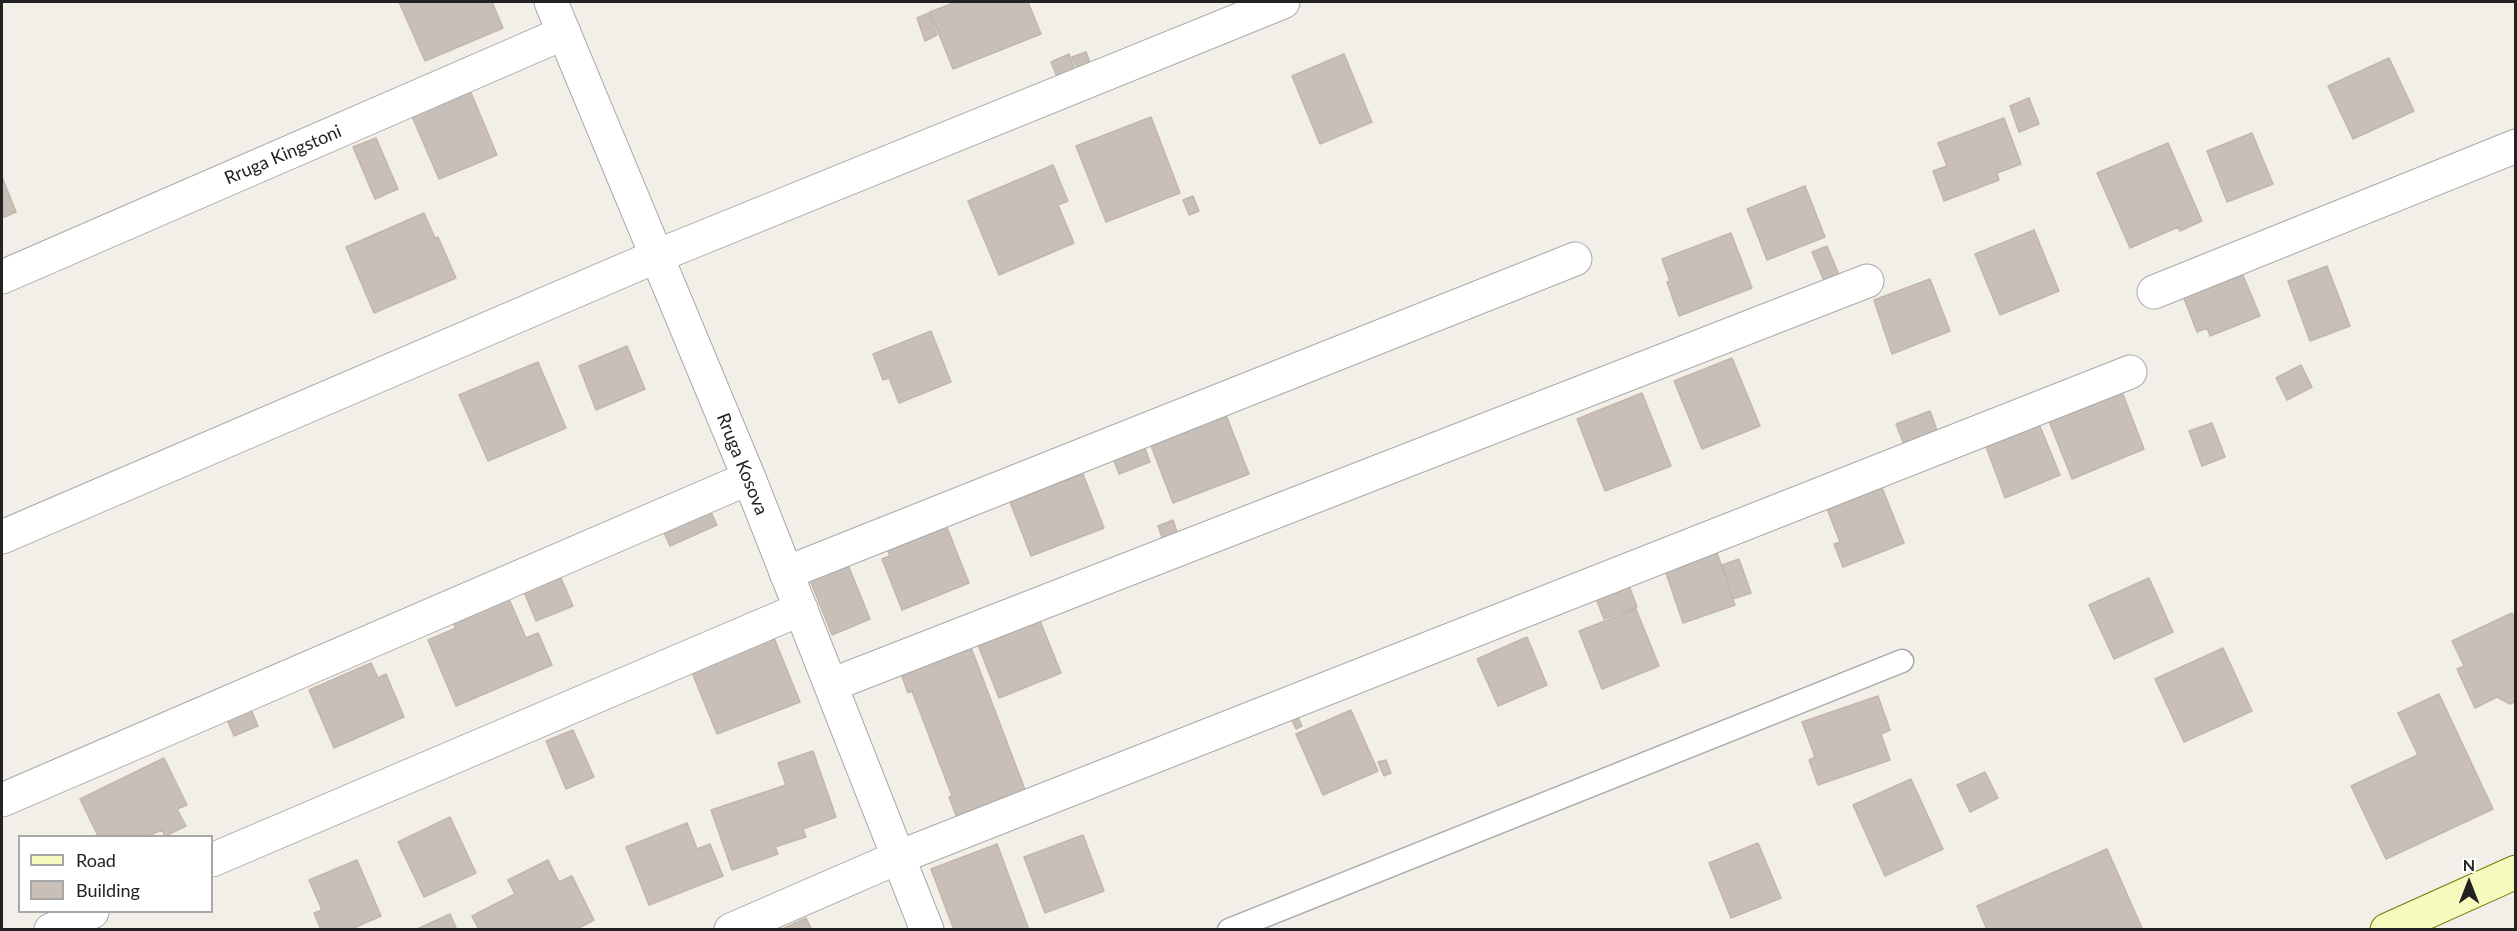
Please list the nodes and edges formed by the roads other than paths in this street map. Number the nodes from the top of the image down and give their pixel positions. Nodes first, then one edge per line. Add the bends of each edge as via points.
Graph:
1 (551, 2) edge
2 (1283, 2) edge
3 (564, 33) junction
4 (2516, 146) edge
5 (657, 256) junction
6 (1575, 259) dead end
7 (2, 277) edge
8 (1867, 281) dead end
9 (2154, 292) dead end
10 (2130, 372) dead end
11 (748, 478) junction
12 (2, 537) edge
13 (786, 573) junction
14 (801, 609) junction
15 (1902, 661) dead end
16 (831, 685) junction
17 (2, 800) edge
18 (899, 857) junction
19 (213, 860) edge
20 (2516, 872) edge
21 (90, 913) edge
22 (51, 930) edge
23 (731, 930) edge
24 (927, 930) edge
25 (1229, 930) edge
26 (2387, 930) edge

1 - 3 street, Rruga Kosova
2 - 5 street
3 - 5 street, Rruga Kosova
3 - 7 street, Rruga Kingstoni
4 - 9 street
5 - 11 street, Rruga Kosova
5 - 12 street
6 - 13 street
8 - 16 street
10 - 18 street
11 - 13 street, Rruga Kosova
11 - 17 street
13 - 14 street, Rruga Kosova
14 - 16 street, Rruga Kosova
14 - 19 street
15 - 25 lane
16 - 18 street, Rruga Kosova
18 - 23 street
18 - 24 street, Rruga Kosova
20 - 26 main road
21 - 22 street

